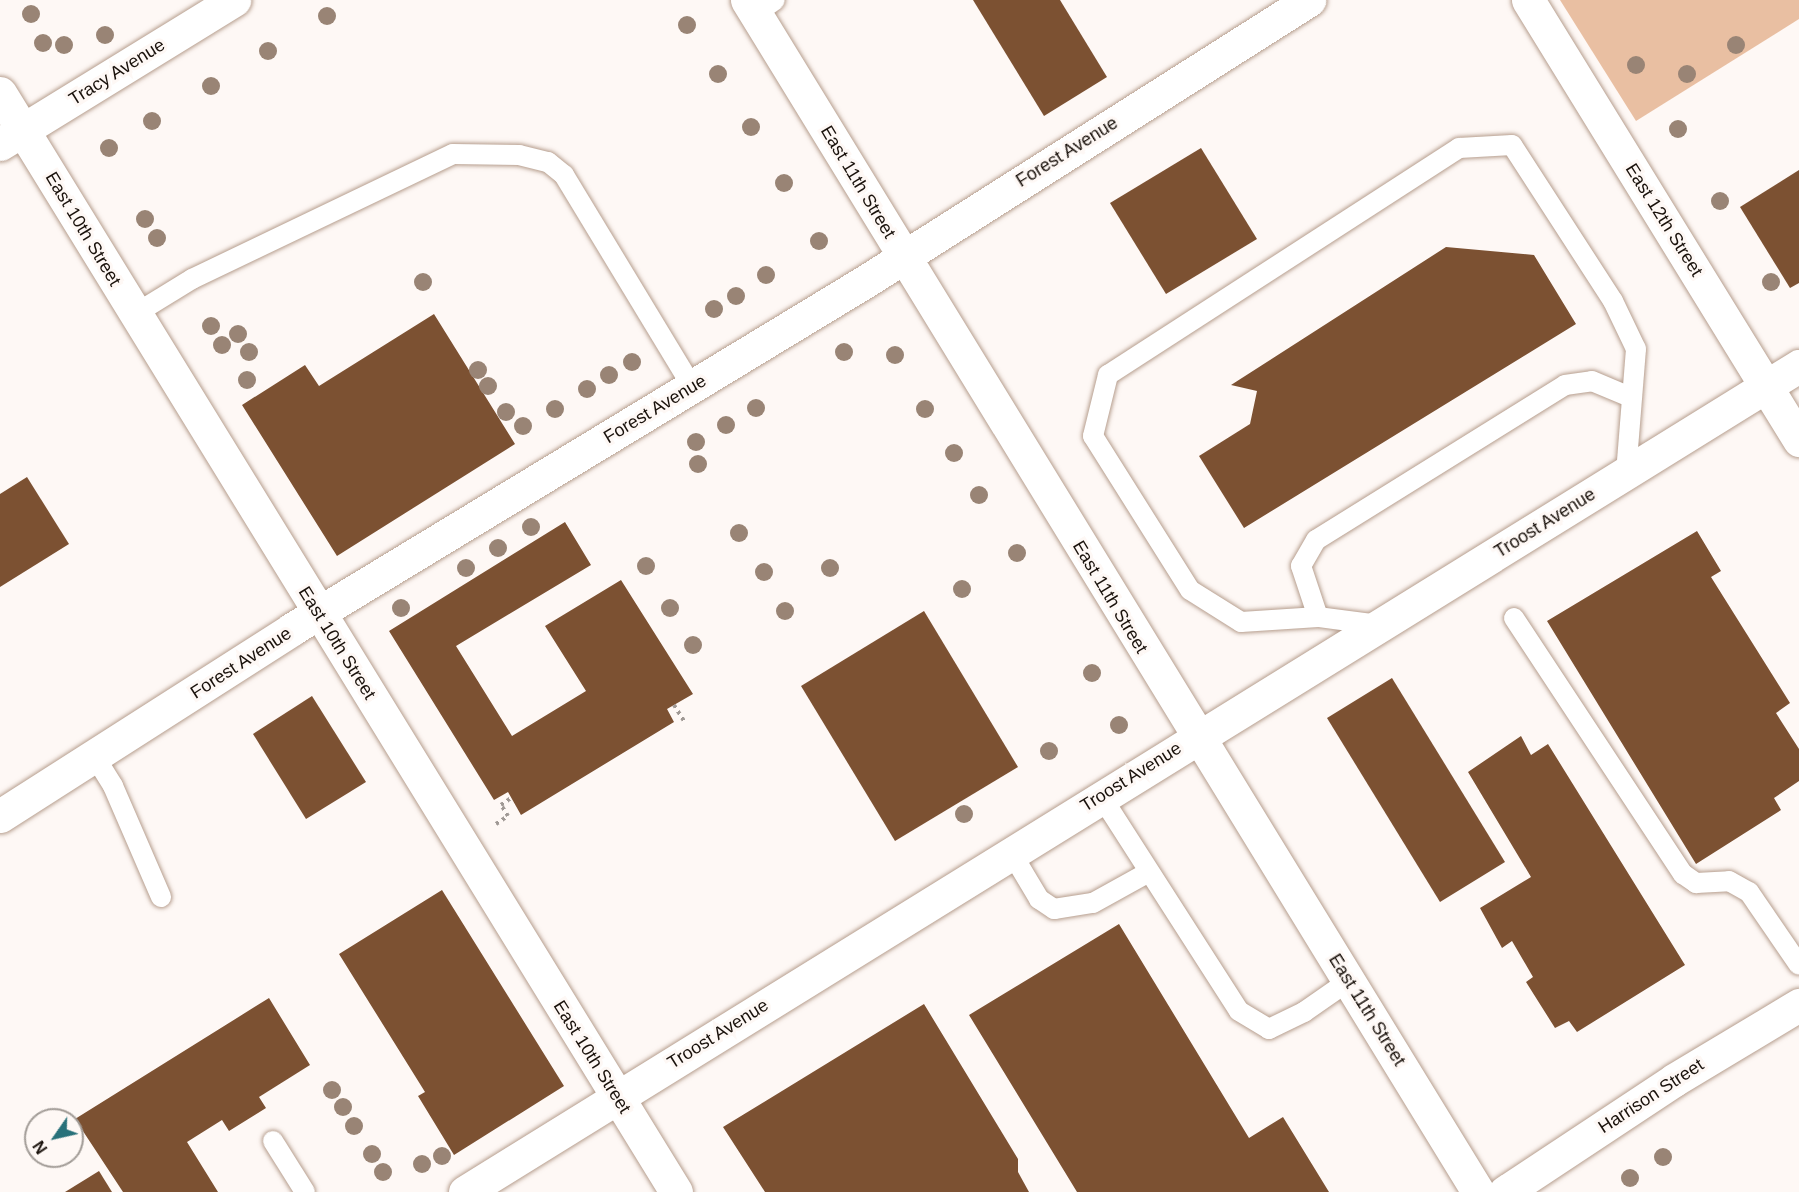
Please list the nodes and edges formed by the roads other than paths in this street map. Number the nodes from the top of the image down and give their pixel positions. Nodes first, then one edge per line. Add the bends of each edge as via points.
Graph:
1 (234, 0) edge
2 (1309, 0) edge
3 (1528, 0) edge
4 (759, 4) edge
5 (0, 93) edge
6 (12, 138) edge
7 (903, 256) junction
8 (135, 314) junction
9 (1799, 366) edge
10 (692, 386) junction
11 (1766, 387) junction
12 (1630, 397) junction
13 (1799, 440) edge
14 (1626, 473) junction
15 (319, 614) junction
16 (1318, 617) junction
17 (1514, 618) dead end
18 (1379, 625) junction
19 (1196, 737) junction
20 (95, 757) junction
21 (1101, 796) junction
22 (0, 816) edge
23 (1011, 852) junction
24 (1149, 872) junction
25 (161, 897) dead end
26 (1799, 965) edge
27 (1350, 980) junction
28 (1798, 1006) edge
29 (617, 1099) junction
30 (273, 1141) dead end
31 (305, 1192) edge
32 (465, 1192) edge
33 (676, 1192) edge
34 (1478, 1192) edge
35 (1505, 1192) edge

1 - 6 street, Tracy Avenue
2 - 7 street, Forest Avenue
3 - 11 street, East 12th Street
4 - 7 street, East 11th Street
5 - 6 street, East 10th Street
6 - 8 street, East 10th Street
7 - 10 street, Forest Avenue
7 - 19 street, East 11th Street
8 - 10 lane via 192,279 453,154 519,155 548,162 564,176
8 - 15 street, East 10th Street
9 - 11 street, Troost Avenue
10 - 15 street, Forest Avenue
11 - 13 street, East 12th Street
11 - 14 street, Troost Avenue
12 - 14 lane
12 - 16 lane via 1592,381 1565,385 1316,540 1301,566
12 - 16 lane via 1636,349 1613,301 1512,145 1459,148 1108,375 1093,436 1190,590 1241,622
14 - 18 street, Troost Avenue
15 - 20 street, Forest Avenue
15 - 29 street, East 10th Street
16 - 18 lane
17 - 26 lane via 1683,874 1696,883 1729,881 1749,892
18 - 19 street, Troost Avenue
19 - 21 street, Troost Avenue
19 - 27 street, East 11th Street
20 - 22 street, Forest Avenue
20 - 25 lane via 113,786
21 - 23 street, Troost Avenue
21 - 24 lane
23 - 24 lane via 1040,899 1054,909 1092,903
23 - 29 street, Troost Avenue
24 - 27 lane via 1239,1011 1269,1029 1304,1012
27 - 34 street, East 11th Street
28 - 35 street, Harrison Street
29 - 32 street, Troost Avenue
29 - 33 street, East 10th Street
30 - 31 lane

